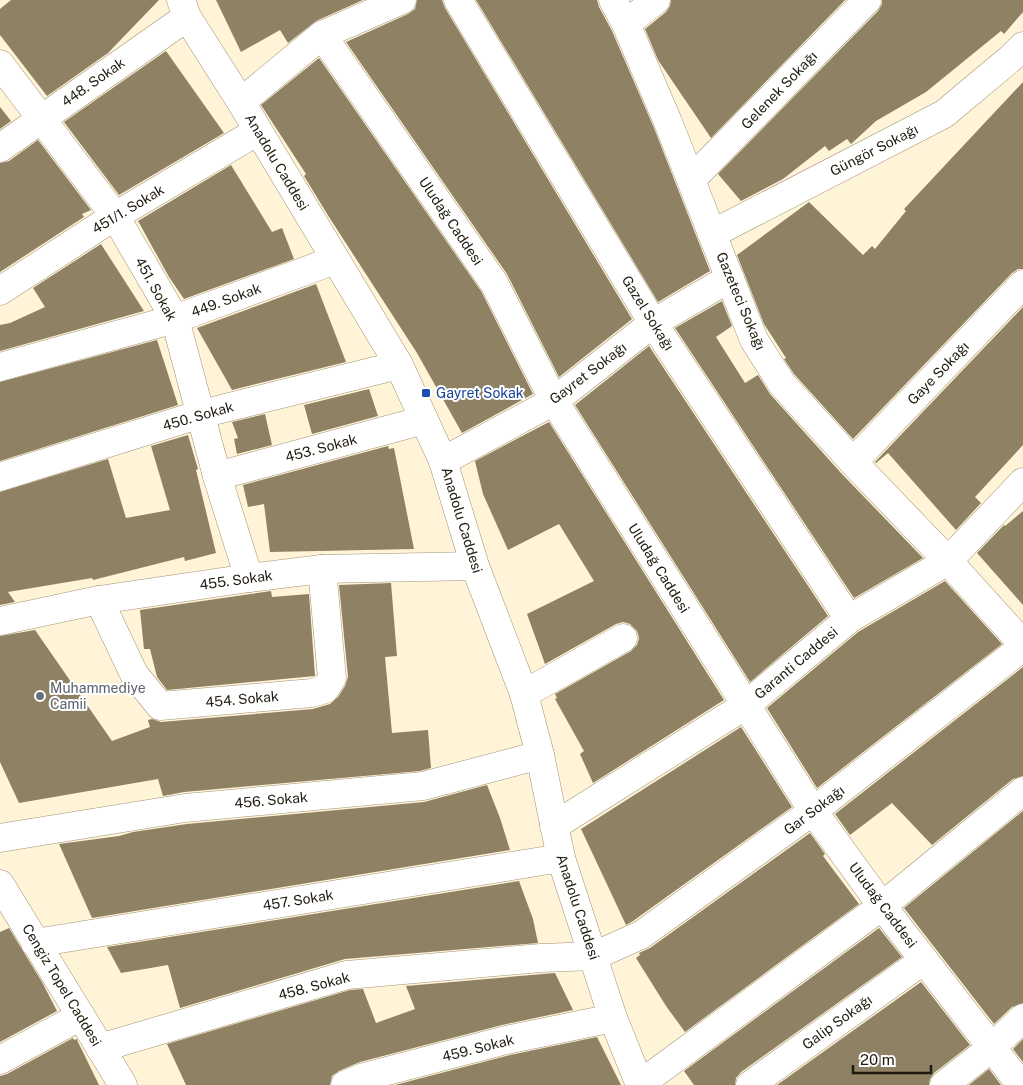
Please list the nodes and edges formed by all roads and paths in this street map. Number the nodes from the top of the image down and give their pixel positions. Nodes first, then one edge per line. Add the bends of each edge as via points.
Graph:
1 (402, 0) edge
2 (458, 0) edge
3 (613, 0) edge
4 (656, 0) edge
5 (867, 0) edge
6 (184, 8) edge
7 (626, 24) junction
8 (322, 35) junction
9 (1023, 46) edge
10 (0, 64) edge
11 (241, 102) junction
12 (41, 119) junction
13 (258, 131) junction
14 (0, 148) edge
15 (691, 180) junction
16 (115, 216) junction
17 (712, 234) junction
18 (335, 260) junction
19 (730, 278) junction
20 (1023, 284) edge
21 (0, 291) edge
22 (175, 319) junction
23 (653, 323) junction
24 (399, 365) junction
25 (0, 366) edge
26 (554, 401) junction
27 (201, 414) junction
28 (424, 420) junction
29 (444, 461) junction
30 (853, 462) junction
31 (217, 476) junction
32 (0, 477) edge
33 (1023, 482) edge
34 (948, 561) junction
35 (475, 566) junction
36 (322, 569) junction
37 (249, 578) junction
38 (99, 600) junction
39 (849, 619) junction
40 (0, 621) edge
41 (623, 638) dead end
42 (1023, 646) edge
43 (524, 694) junction
44 (746, 705) junction
45 (540, 755) junction
46 (1023, 791) edge
47 (813, 811) junction
48 (554, 826) junction
49 (0, 838) edge
50 (562, 858) junction
51 (3, 896) edge
52 (882, 906) junction
53 (35, 942) junction
54 (594, 956) junction
55 (924, 960) junction
56 (81, 1016) junction
57 (613, 1018) junction
58 (1023, 1018) edge
59 (100, 1048) junction
60 (992, 1048) junction
61 (0, 1060) edge
62 (123, 1085) edge
63 (345, 1085) edge
64 (640, 1085) edge
65 (750, 1085) edge
66 (944, 1085) edge
67 (1021, 1085) edge

1 - 8 street
2 - 23 street, Gazel Sokağı
3 - 7 street, Gazeteci Sokağı
4 - 7 street
5 - 15 street, Gelenek Sokağı
6 - 11 street, Anadolu Caddesi
6 - 12 street, 448. Sokak
7 - 15 street, Gazeteci Sokağı
8 - 11 street
8 - 26 street, Uludağ Caddesi via 494,283
9 - 17 street, Güngör Sokağı via 944,114
10 - 12 street, 451. Sokak
11 - 13 street, Anadolu Caddesi
12 - 14 street, 448. Sokak
12 - 16 street, 451. Sokak
13 - 16 street, 451/1. Sokak
13 - 18 street, Anadolu Caddesi
15 - 17 street, Gazeteci Sokağı
16 - 21 street, 451/1. Sokak
16 - 22 street, 451. Sokak
17 - 19 street, Gazeteci Sokağı
18 - 22 street, 449. Sokak
18 - 24 street, Anadolu Caddesi
19 - 23 street, Gayret Sokağı
19 - 30 street, Gazeteci Sokağı via 754,340 782,384
20 - 30 street, Gaye Sokağı
22 - 25 street, 449. Sokak
22 - 27 street, 451. Sokak
23 - 26 street, Gayret Sokağı
23 - 39 street, Gazel Sokağı
24 - 27 street, 450. Sokak
24 - 28 street, Anadolu Caddesi
26 - 29 street, Gayret Sokağı
26 - 44 street, Uludağ Caddesi
27 - 31 street, 451. Sokak
27 - 32 street, 450. Sokak
28 - 29 street, Anadolu Caddesi
28 - 31 street, 453. Sokak
29 - 35 street, Anadolu Caddesi
30 - 34 street, Gazeteci Sokağı
31 - 37 street, 451. Sokak
33 - 34 street, Garanti Caddesi
34 - 39 street, Garanti Caddesi
34 - 42 street, Gazeteci Sokağı
35 - 36 street, 455. Sokak
35 - 43 street, Anadolu Caddesi
36 - 37 street, 455. Sokak
36 - 38 street, 454. Sokak via 332,678 325,689 312,692 160,706 134,674
37 - 38 street, 455. Sokak
38 - 40 street, 455. Sokak
39 - 44 street, Garanti Caddesi
41 - 43 street
42 - 47 street, Gar Sokağı
43 - 45 street, Anadolu Caddesi
44 - 47 street, Uludağ Caddesi
44 - 48 street, Garanti Caddesi
45 - 48 street, Anadolu Caddesi
45 - 49 street, 456. Sokak via 423,786 185,808
46 - 52 street
47 - 52 street, Uludağ Caddesi
47 - 54 street, Gar Sokağı via 641,935
48 - 50 street, Anadolu Caddesi
50 - 53 street, 457. Sokak
50 - 54 street, Anadolu Caddesi
51 - 53 street, Cengiz Topel Caddesi
52 - 55 street, Uludağ Caddesi
52 - 64 street
53 - 56 street, Cengiz Topel Caddesi
54 - 57 street, Anadolu Caddesi
54 - 59 street, 458. Sokak via 347,975
55 - 60 street, Uludağ Caddesi
55 - 65 street, Galip Sokağı
56 - 59 street, Cengiz Topel Caddesi
56 - 61 street
57 - 63 street, 459. Sokak via 506,1040 364,1077
57 - 64 street, Anadolu Caddesi
58 - 60 street
59 - 62 street, Cengiz Topel Caddesi
60 - 66 street
60 - 67 street, Uludağ Caddesi

